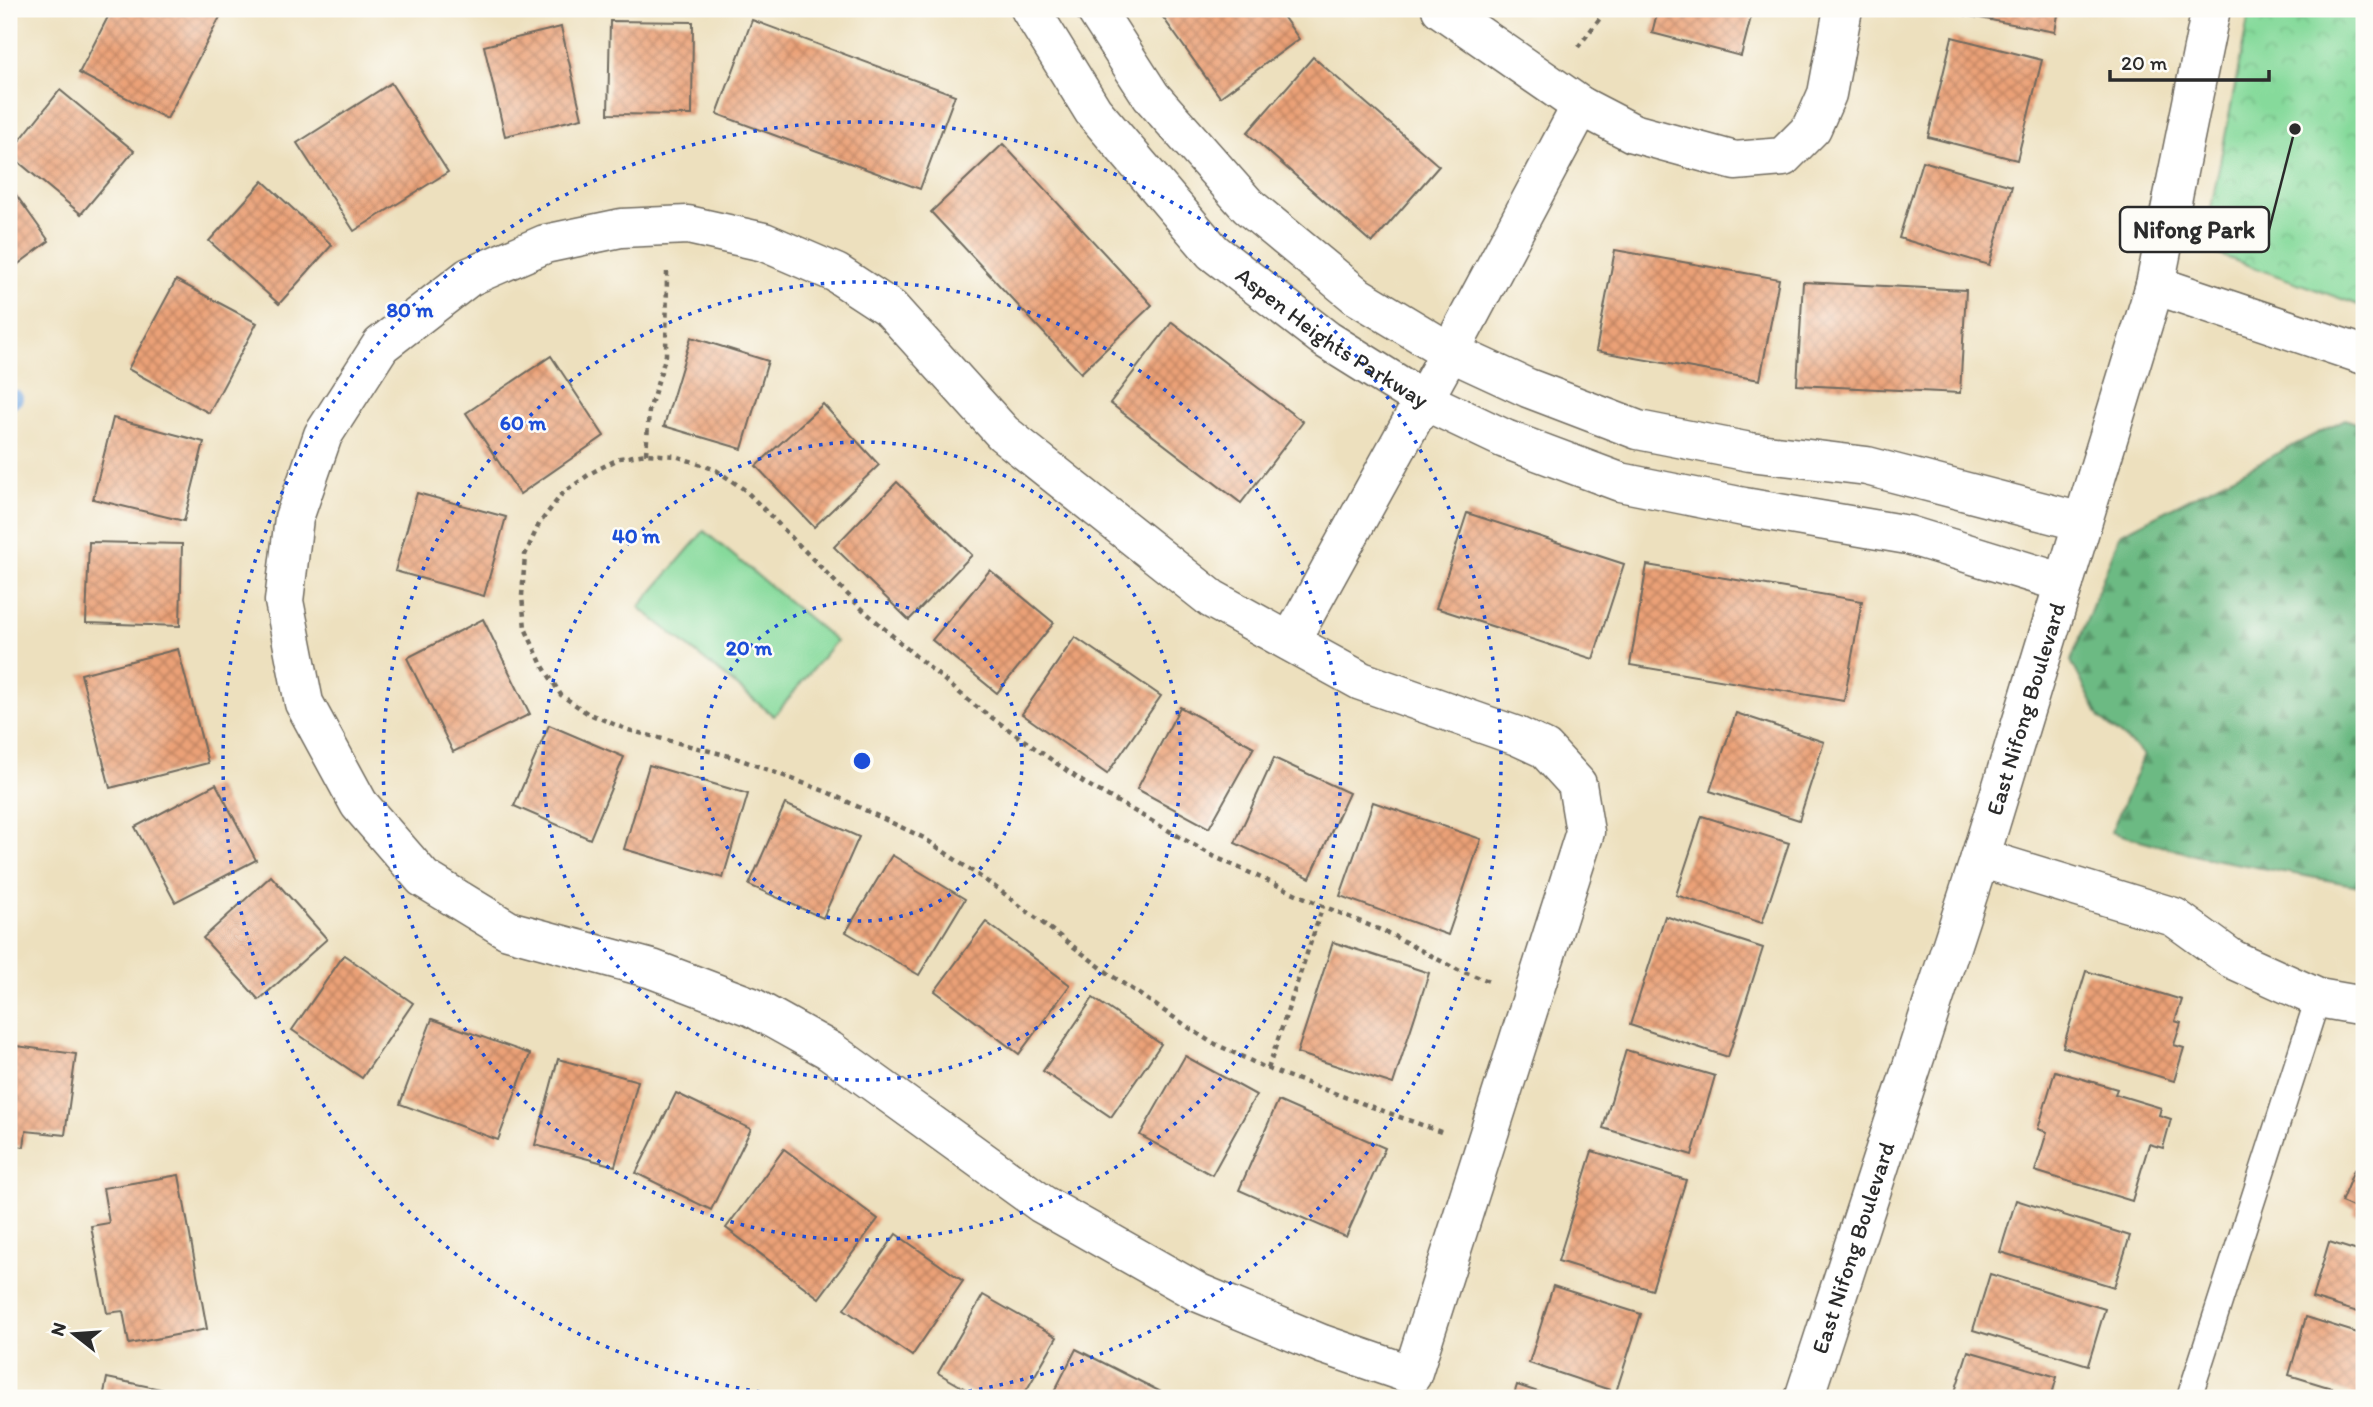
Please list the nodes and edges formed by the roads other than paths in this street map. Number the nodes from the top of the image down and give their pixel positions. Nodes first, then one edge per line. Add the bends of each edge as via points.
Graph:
1 (1030, 9) edge
2 (1095, 9) edge
3 (1441, 9) edge
4 (1843, 9) edge
5 (2211, 9) edge
6 (1581, 106) junction
7 (2155, 285) junction
8 (1450, 352) junction
9 (2364, 355) edge
10 (1423, 400) junction
11 (1810, 460) junction
12 (1802, 516) junction
13 (2082, 522) junction
14 (2064, 583) junction
15 (1290, 642) junction
16 (1980, 858) junction
17 (2318, 998) junction
18 (2364, 1006) edge
19 (1408, 1387) edge
20 (1804, 1398) edge
21 (2189, 1398) edge

1 - 10 street, Aspen Heights Parkway via 1093,111 1213,252 1327,340
2 - 8 street, Aspen Heights Parkway via 1151,96 1248,206 1357,296
3 - 6 street
4 - 6 street via 1827,94 1812,128 1783,157 1735,160 1633,133
5 - 7 street, East Nifong Boulevard
6 - 8 street
7 - 9 street
7 - 13 street, East Nifong Boulevard
8 - 10 street
8 - 11 street, Aspen Heights Parkway via 1638,430
10 - 12 street, Aspen Heights Parkway via 1505,439 1620,482
10 - 15 street
11 - 12 street
11 - 13 street, Aspen Heights Parkway via 1867,466
12 - 14 street, Aspen Heights Parkway via 1908,535
13 - 14 street, East Nifong Boulevard
14 - 16 street, East Nifong Boulevard
15 - 19 street via 1361,681 1545,749 1577,783 1585,832
15 - 19 street via 1212,599 1003,433 891,309 836,273 764,242 688,225 621,228 545,244 469,277 381,345 323,435 294,518 284,601 304,703 359,804 423,878 508,930 652,968 752,1007 829,1049 1042,1203 1199,1293 1322,1344
16 - 17 street via 2174,917 2232,959
16 - 20 street, East Nifong Boulevard
17 - 18 street
17 - 21 lane

